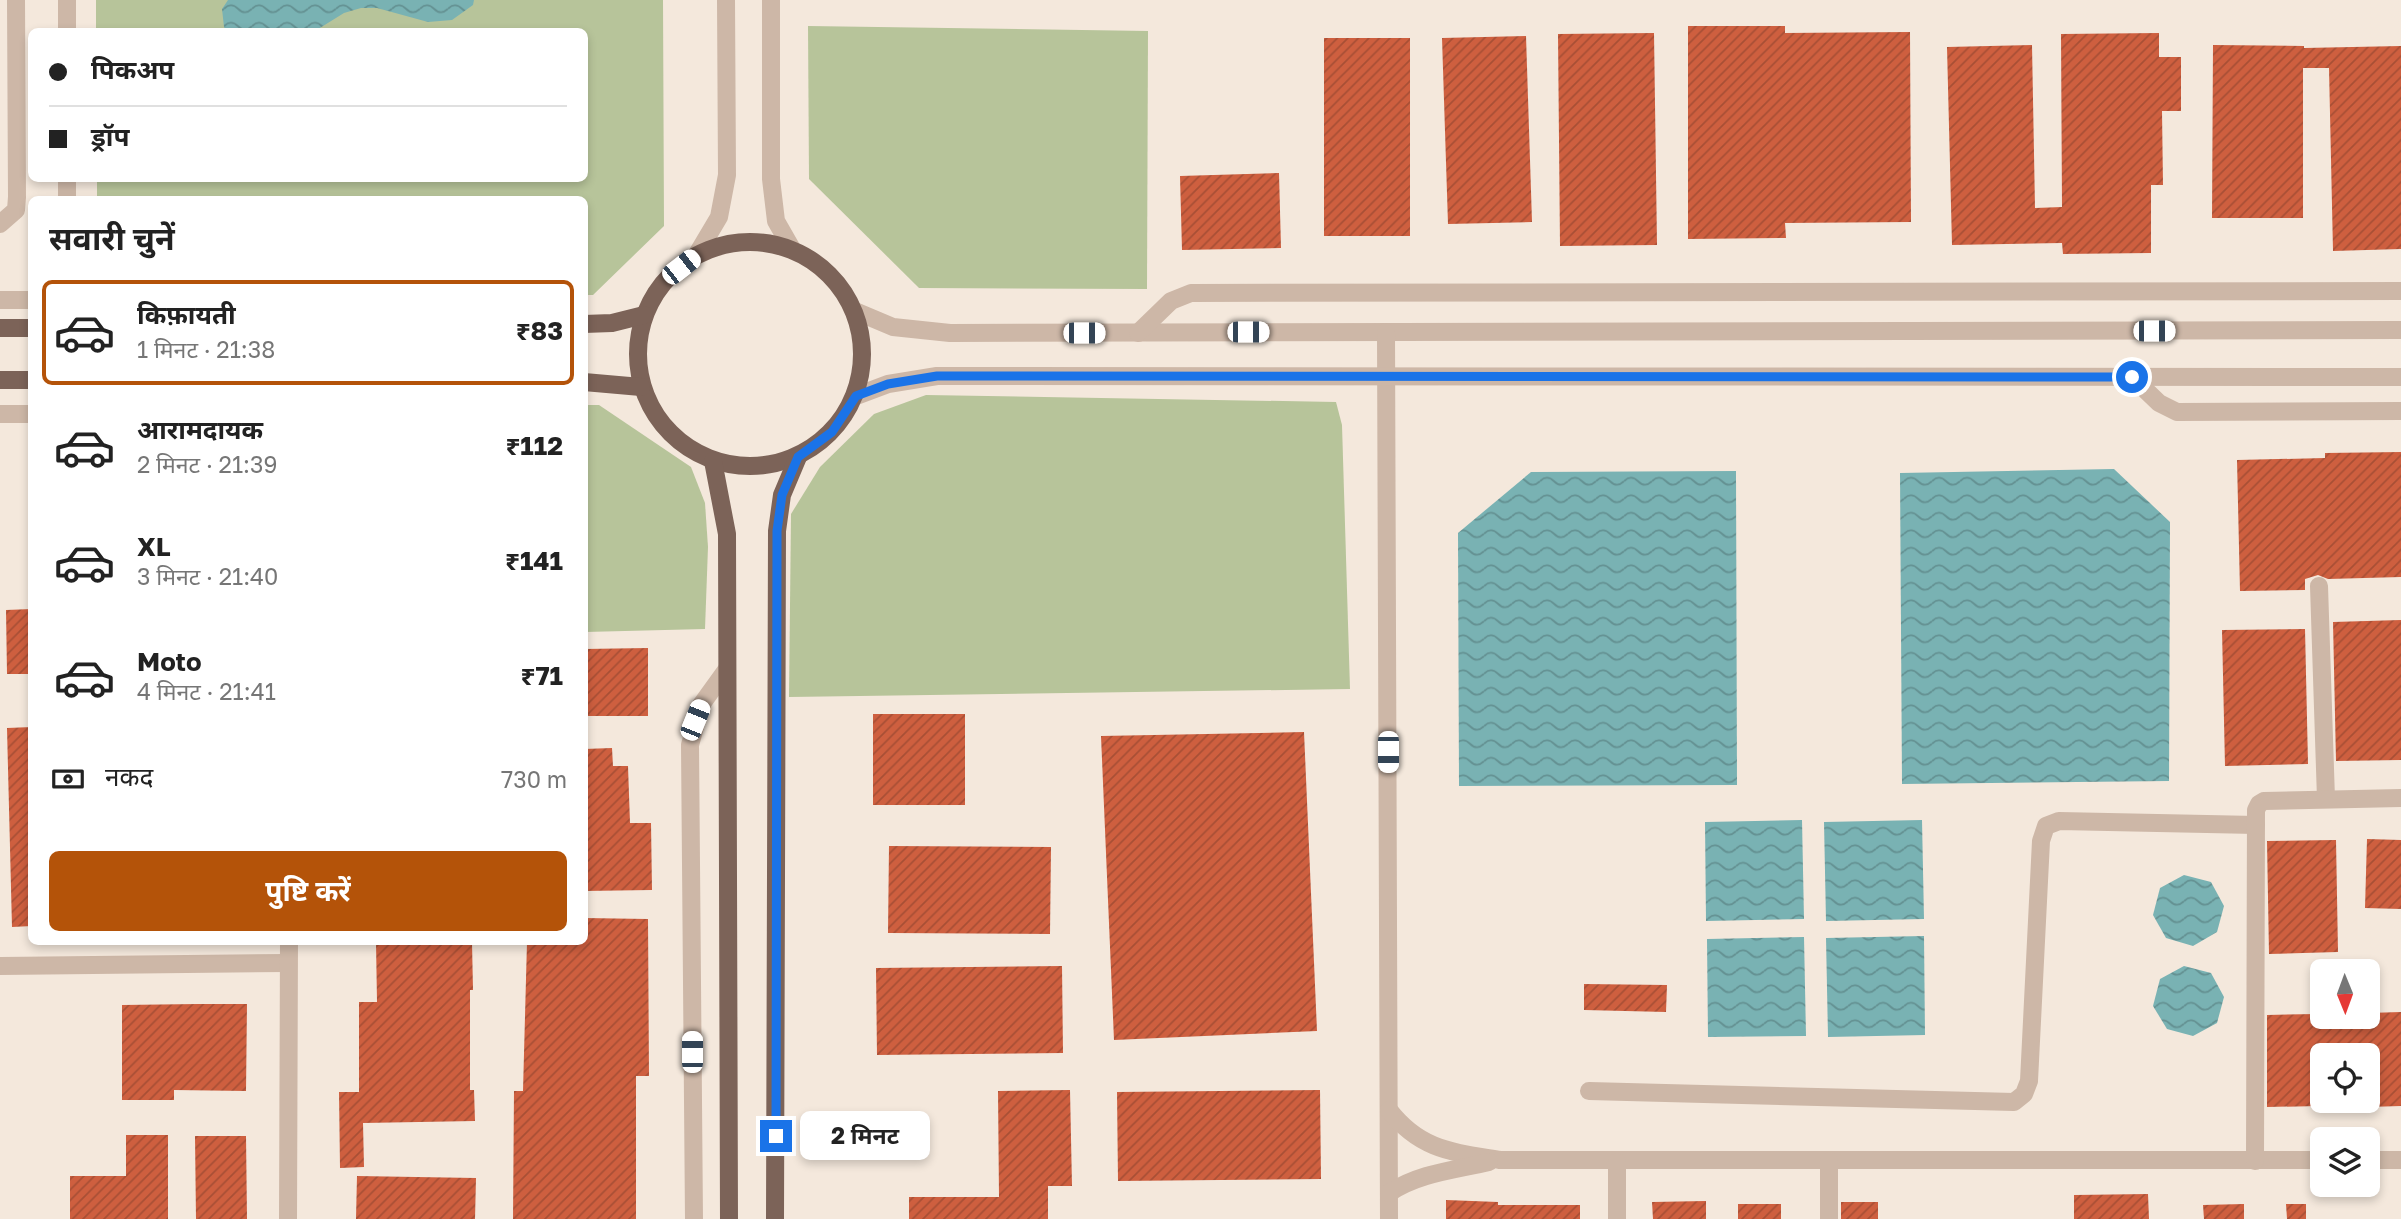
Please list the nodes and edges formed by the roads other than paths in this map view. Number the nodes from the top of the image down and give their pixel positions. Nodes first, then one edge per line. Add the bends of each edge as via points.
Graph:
1 (16, 0) edge
2 (67, 0) edge
3 (726, 0) edge
4 (771, 0) edge
5 (67, 28) edge
6 (0, 224) edge
7 (792, 249) junction
8 (697, 254) junction
9 (2401, 291) edge
10 (0, 300) edge
11 (28, 300) edge
12 (855, 311) junction
13 (644, 315) junction
14 (588, 324) edge
15 (0, 328) edge
16 (28, 328) edge
17 (2401, 330) edge
18 (1386, 332) junction
19 (1138, 333) junction
20 (1386, 377) junction
21 (2132, 377) junction
22 (2401, 377) edge
23 (0, 380) edge
24 (28, 380) edge
25 (588, 382) edge
26 (641, 387) junction
27 (856, 396) junction
28 (2401, 411) edge
29 (0, 414) edge
30 (28, 414) edge
31 (798, 457) junction
32 (713, 461) junction
33 (2319, 586) dead end
34 (727, 669) junction
35 (2401, 798) edge
36 (2326, 799) junction
37 (2256, 825) junction
38 (289, 945) edge
39 (288, 963) junction
40 (0, 966) edge
41 (1589, 1091) dead end
42 (1389, 1110) junction
43 (1500, 1160) junction
44 (2310, 1160) edge
45 (2380, 1160) edge
46 (2401, 1160) edge
47 (1829, 1161) junction
48 (2256, 1161) junction
49 (1617, 1162) junction
50 (1389, 1194) junction
51 (288, 1219) edge
52 (694, 1219) edge
53 (729, 1219) edge
54 (775, 1219) edge
55 (1389, 1219) edge
56 (1617, 1219) edge
57 (1829, 1219) edge

1 - 6 street via 17,197 16,210
2 - 5 street
3 - 8 street via 727,175 719,217
4 - 7 street via 771,180 776,221
7 - 8 main road via 744,241
7 - 12 main road via 818,264 839,285
8 - 13 main road via 664,280
9 - 19 street via 1191,293 1171,301
10 - 11 street
12 - 19 street via 893,327 950,333
12 - 27 main road via 864,354
13 - 14 main road
13 - 26 main road via 636,351
15 - 16 main road
17 - 18 street
18 - 19 street
18 - 20 street
20 - 21 street
20 - 27 street via 937,376 888,384
20 - 42 street
21 - 22 street
21 - 28 street via 2159,403 2176,412
23 - 24 main road
25 - 26 main road
26 - 32 main road via 668,433
27 - 31 main road via 832,432
29 - 30 street
31 - 32 main road via 756,467
31 - 54 main road via 782,495 777,531
32 - 34 main road via 727,534
33 - 36 street
34 - 52 street via 701,705 690,745
34 - 53 main road
35 - 36 street
36 - 37 street via 2264,801 2256,810
37 - 41 street via 2059,821 2046,826 2041,841 2029,1081 2014,1102
37 - 48 street
38 - 39 street
39 - 40 street
39 - 51 street
42 - 43 street via 1413,1136 1433,1147
42 - 50 street
43 - 49 street
43 - 50 street via 1405,1182
44 - 48 street
45 - 46 street
47 - 48 street
47 - 49 street
47 - 57 street
49 - 56 street
50 - 55 street

